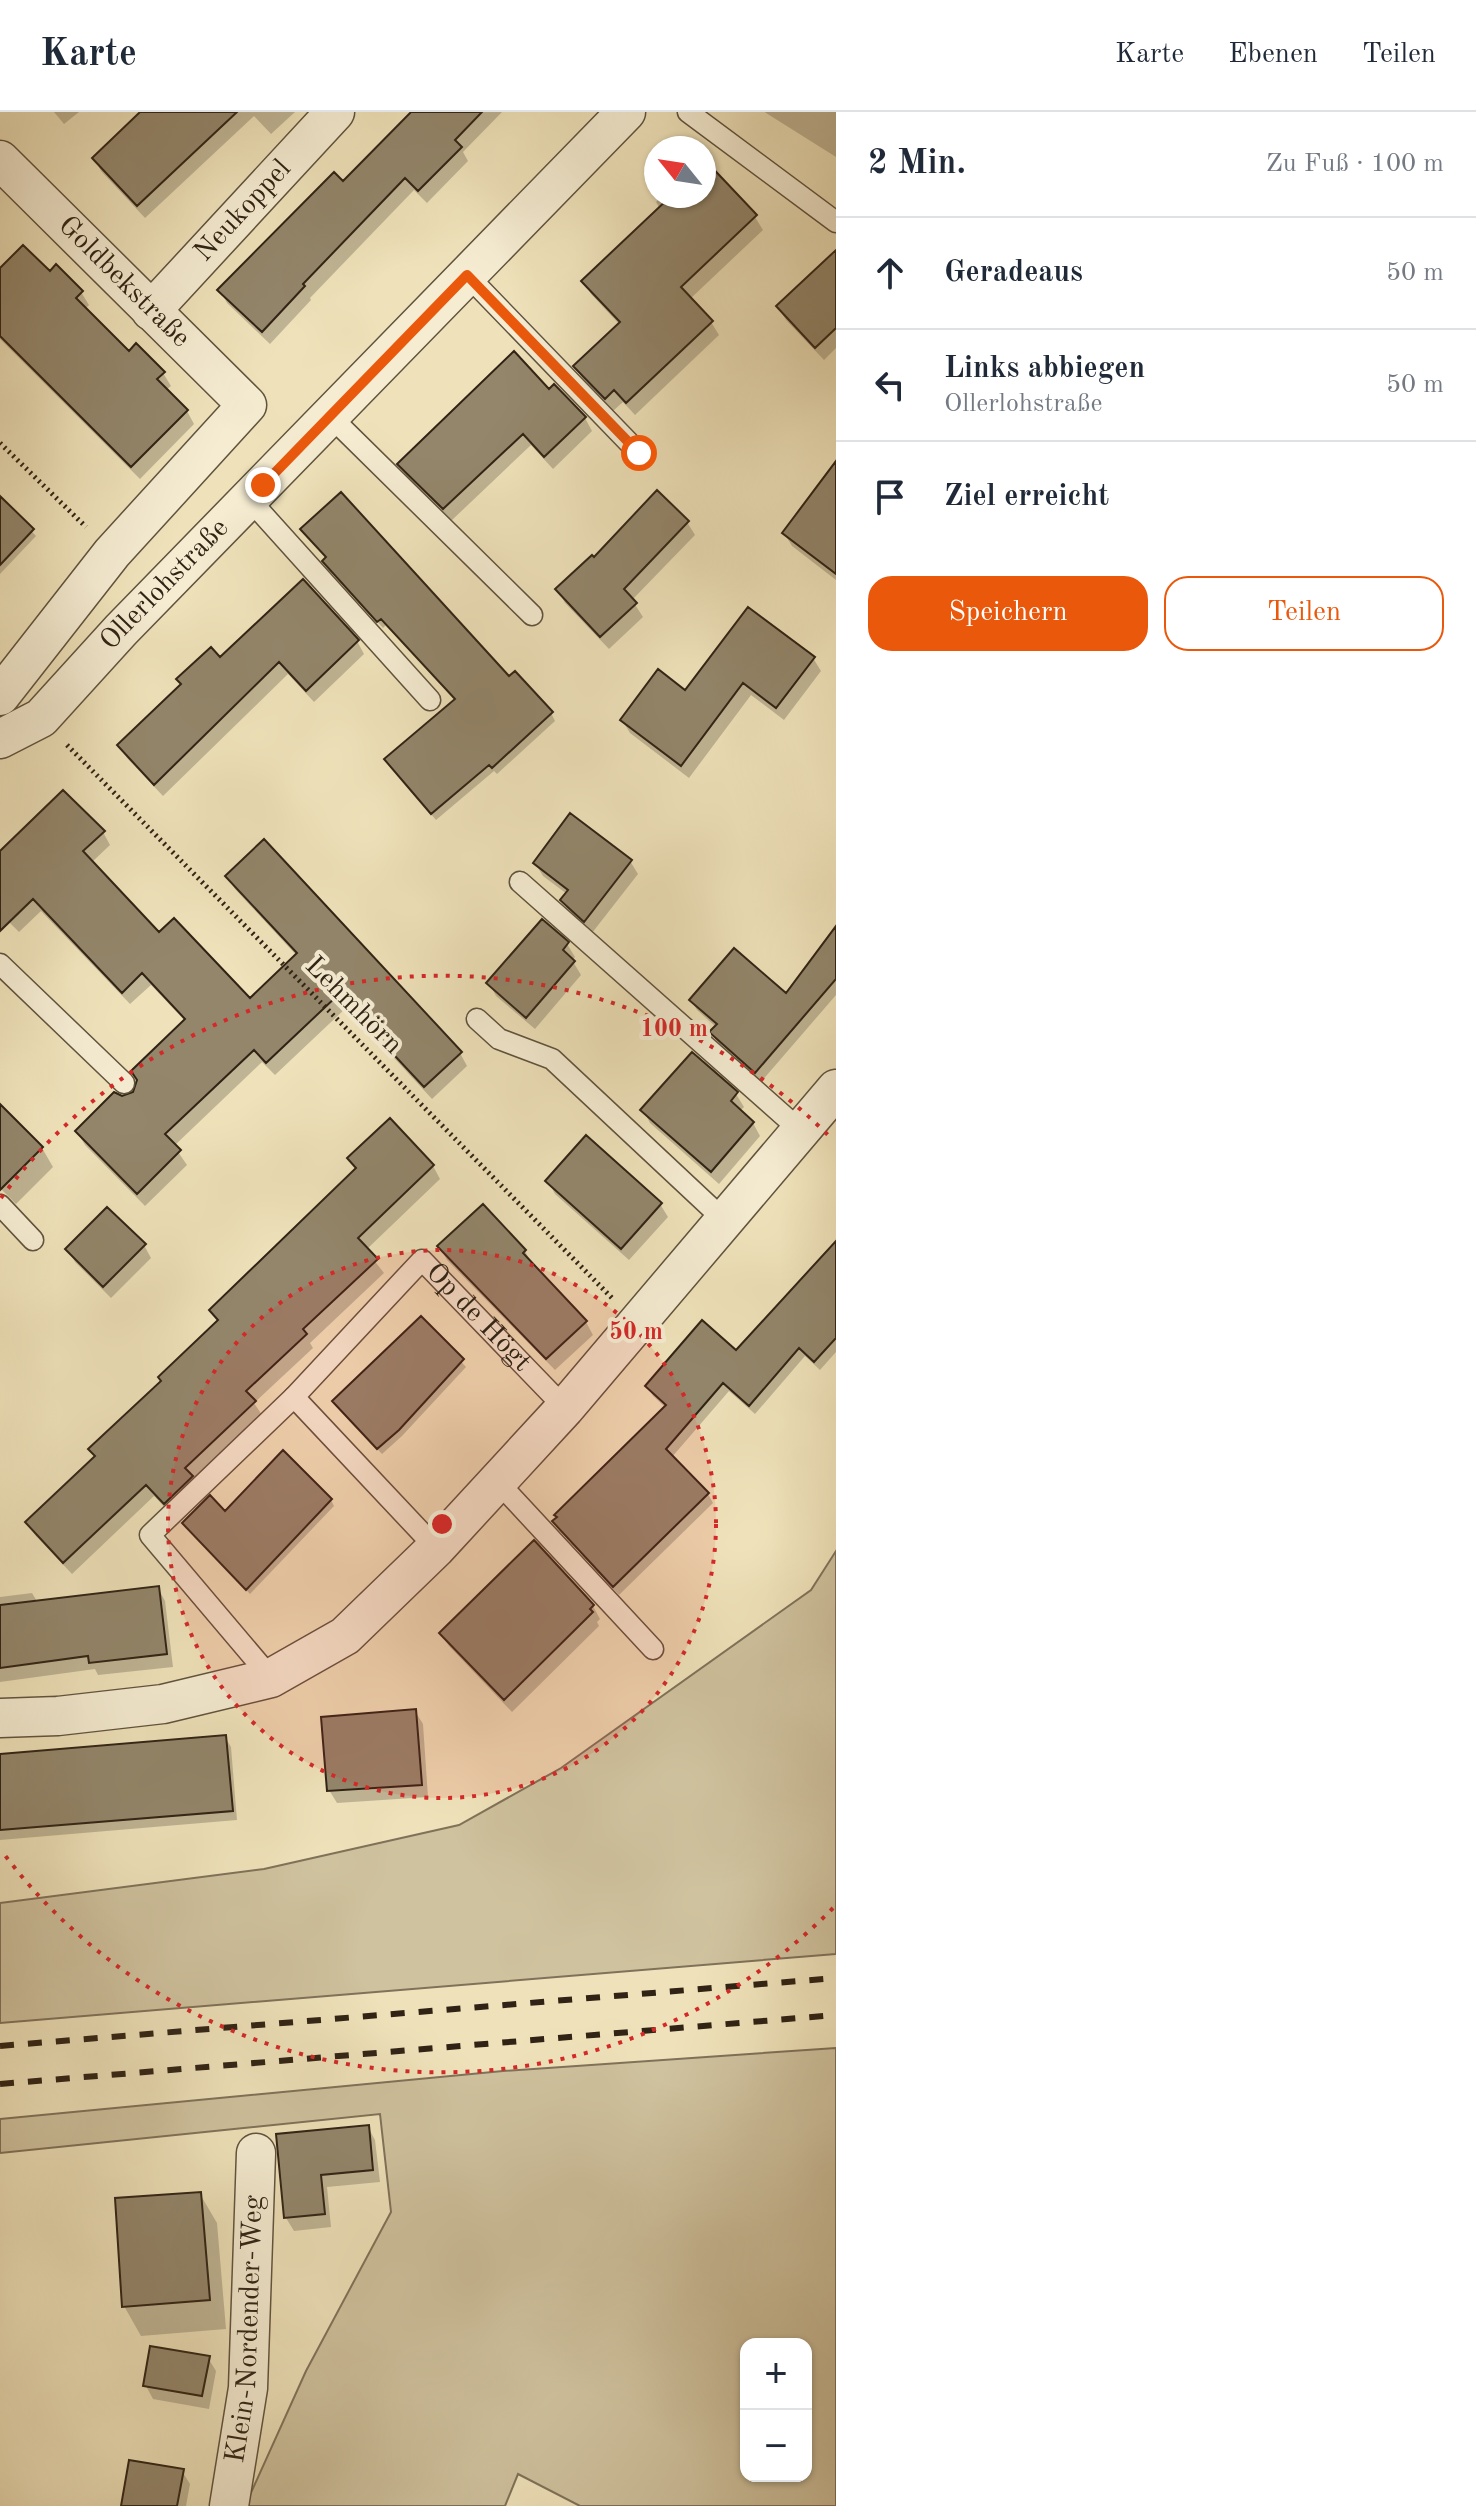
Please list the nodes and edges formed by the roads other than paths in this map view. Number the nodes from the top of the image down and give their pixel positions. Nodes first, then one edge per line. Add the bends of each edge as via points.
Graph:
1 (335, 112) edge
2 (626, 112) edge
3 (688, 112) edge
4 (0, 160) edge
5 (836, 222) edge
6 (467, 275) junction
7 (151, 311) junction
8 (247, 405) joint
9 (330, 416) junction
10 (639, 453) dead end
11 (249, 499) junction
12 (532, 615) dead end
13 (0, 696) edge
14 (430, 700) dead end
15 (0, 739) edge
16 (520, 882) dead end
17 (0, 964) edge
18 (477, 1019) dead end
19 (124, 1083) dead end
20 (836, 1089) edge
21 (801, 1131) junction
22 (0, 1205) edge
23 (724, 1220) junction
24 (33, 1240) dead end
25 (294, 1397) junction
26 (565, 1408) junction
27 (496, 1480) junction
28 (436, 1548) junction
29 (653, 1649) dead end
30 (271, 1678) junction
31 (0, 1718) edge
32 (256, 2153) dead end
33 (229, 2506) edge

1 - 7 street, Neukoppel
2 - 6 street, Ollerlohstraße
3 - 5 lane
4 - 7 street, Goldbekstraße
6 - 9 street, Ollerlohstraße
6 - 10 lane
7 - 8 street, Goldbekstraße
8 - 13 street, Ollerlohstraße via 112,553
9 - 11 street, Ollerlohstraße
9 - 12 lane
11 - 14 lane
11 - 15 street, Ollerlohstraße via 41,718
16 - 21 lane
17 - 19 lane
18 - 23 lane via 499,1039 552,1059
20 - 21 street
21 - 23 street
22 - 24 lane
23 - 26 street
25 - 26 lane, Op de Högt via 422,1260
25 - 28 lane
25 - 30 lane, Op de Högt via 150,1535
26 - 27 street
27 - 28 street
27 - 29 lane
28 - 30 street via 345,1636
30 - 31 street via 163,1704
32 - 33 street, Klein-Nordender-Weg via 248,2388

